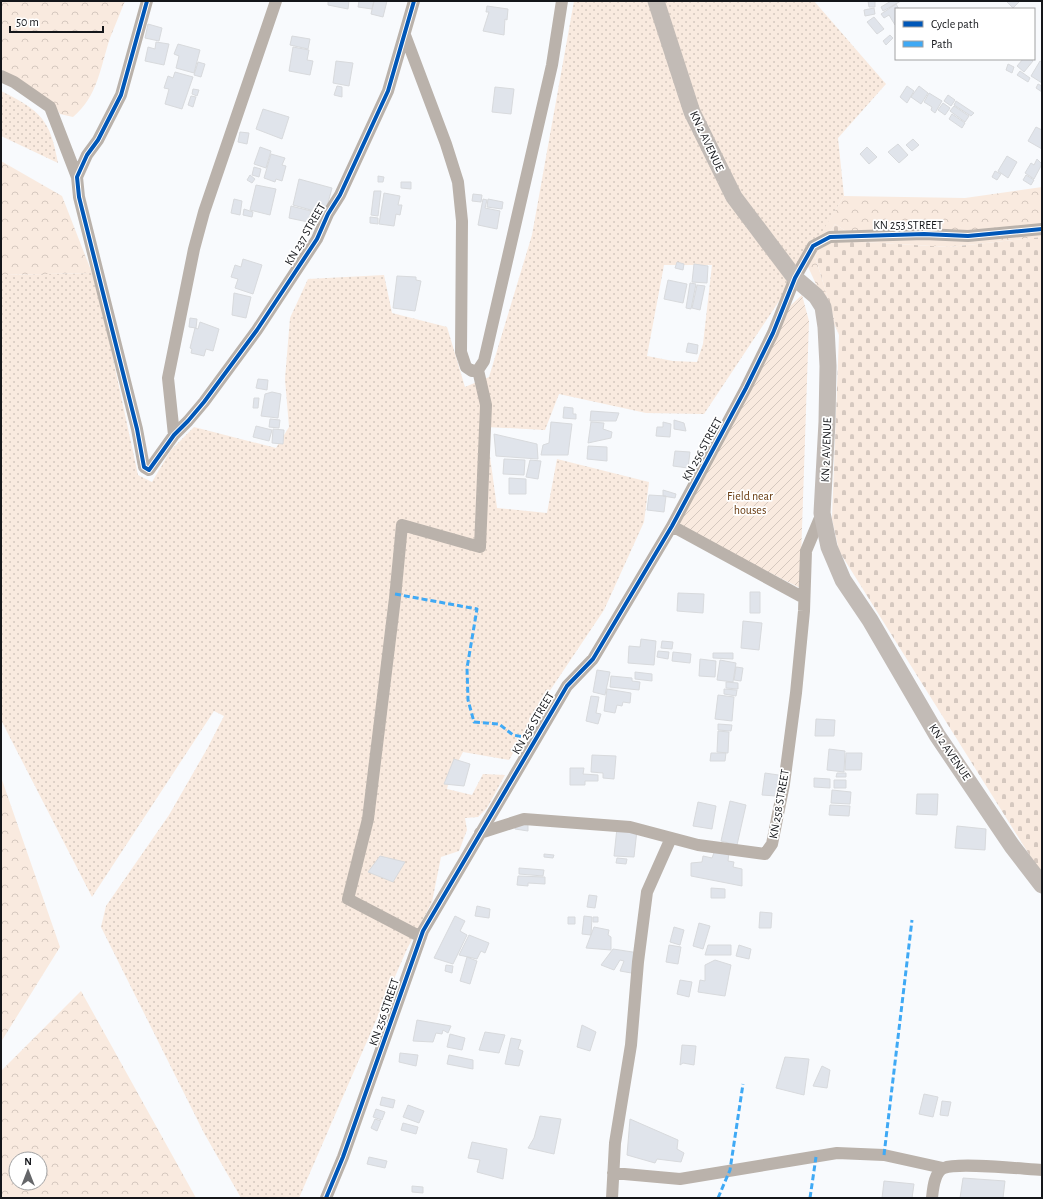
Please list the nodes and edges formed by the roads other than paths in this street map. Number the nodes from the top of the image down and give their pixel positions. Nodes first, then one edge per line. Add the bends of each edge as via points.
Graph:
1 (147, 1) edge
2 (276, 1) edge
3 (414, 1) edge
4 (562, 1) edge
5 (656, 1) edge
6 (405, 35) junction
7 (1, 76) edge
8 (77, 176) junction
9 (1042, 229) edge
10 (795, 278) junction
11 (478, 370) junction
12 (174, 435) junction
13 (822, 513) junction
14 (672, 526) junction
15 (804, 598) junction
16 (480, 833) junction
17 (671, 838) junction
18 (1042, 884) edge
19 (421, 937) junction
20 (943, 1168) junction
21 (1042, 1170) edge
22 (613, 1173) junction
23 (326, 1198) edge
24 (612, 1198) edge
25 (932, 1198) edge

1 - 8 street via 121,95
2 - 12 street via 204,212 194,249 168,378
3 - 6 street, KN 237 STREET
4 - 11 street via 552,65 484,361
5 - 10 main road, KN 2 AVENUE via 692,112 734,197
6 - 11 street via 458,182 462,221 461,352 466,367 472,372
6 - 12 street, KN 237 STREET via 388,91 317,239 258,330 204,402
7 - 8 street via 50,107
8 - 12 street, KN 237 STREET via 79,197 144,466 149,470
9 - 10 street, KN 253 STREET via 968,236 830,236 813,246
10 - 13 main road, KN 2 AVENUE via 816,296 822,307 826,327 827,422
10 - 14 street, KN 256 STREET via 773,333 746,388
11 - 19 street via 486,405 480,547 402,525 368,819 348,899
13 - 15 street, KN 258 STREET via 806,551
13 - 18 main road, KN 2 AVENUE via 829,547 843,580 870,620 937,735 1012,846
14 - 15 street
14 - 16 street, KN 256 STREET via 593,659 567,686
15 - 17 street, KN 258 STREET via 796,693 784,784 770,850 765,854 698,845
16 - 17 street, KN 258 STREET via 524,819 630,827
16 - 19 street, KN 256 STREET
17 - 22 street via 647,892 631,1045 615,1143
19 - 23 street, KN 256 STREET via 346,1150
20 - 21 street via 958,1166
20 - 22 street via 884,1155 837,1154 680,1179
20 - 25 street via 936,1176
22 - 24 street

